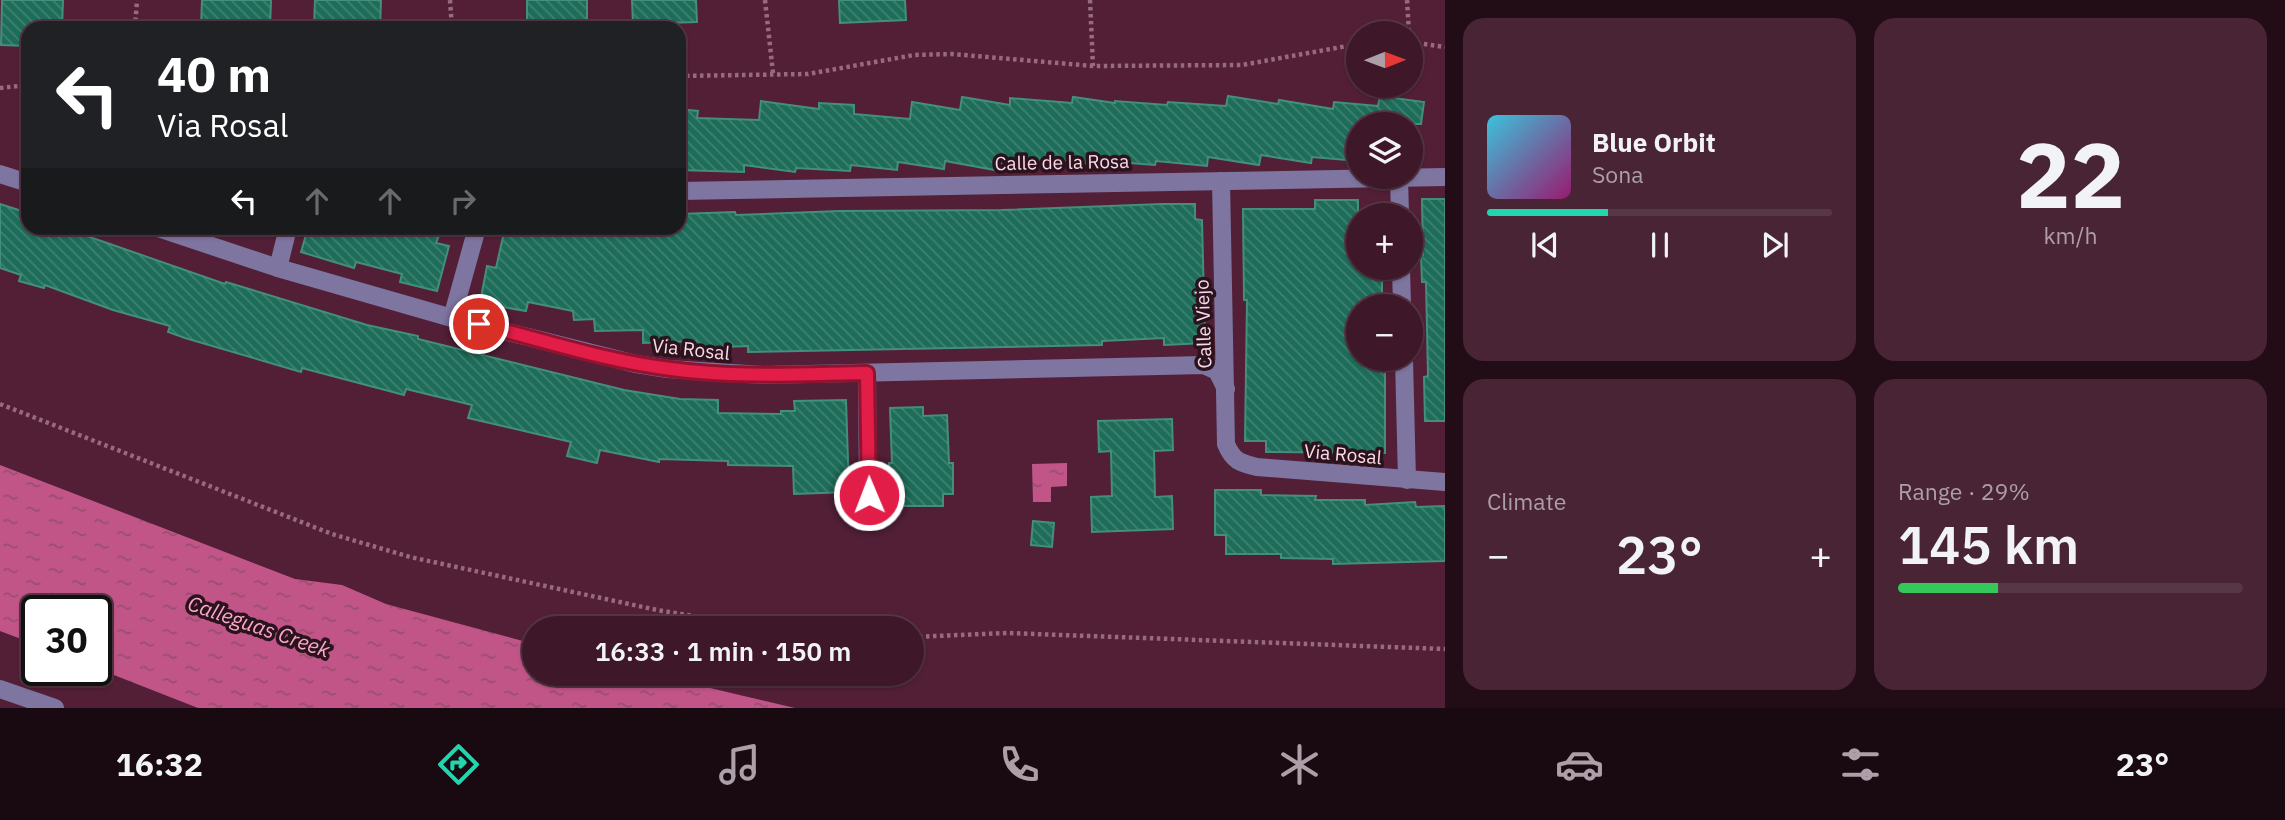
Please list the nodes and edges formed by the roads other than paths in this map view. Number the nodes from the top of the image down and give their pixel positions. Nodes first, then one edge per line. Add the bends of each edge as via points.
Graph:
1 (0, 174) edge
2 (1423, 177) edge
3 (1445, 177) edge
4 (1346, 178) edge
5 (21, 181) edge
6 (1221, 181) junction
7 (686, 191) edge
8 (179, 235) edge
9 (286, 235) edge
10 (475, 235) edge
11 (278, 268) junction
12 (452, 318) junction
13 (1404, 371) edge
14 (867, 373) junction
15 (1226, 389) junction
16 (1238, 463) joint
17 (1406, 480) junction
18 (1445, 482) edge
19 (869, 495) dead end
20 (0, 689) edge
21 (55, 708) edge

1 - 5 street
2 - 3 street, Calle de la Rosa
4 - 6 street, Calle de la Rosa
6 - 7 street, Calle de la Rosa
6 - 15 street, Calle Viejo
8 - 11 street, Via Rosal
9 - 11 street
10 - 12 street
11 - 12 street, Via Rosal
12 - 14 street, Via Rosal via 668,369 753,375
13 - 17 street
14 - 15 street, Via Rosal via 1204,365 1217,371
14 - 19 street
15 - 16 street, Calle Viejo via 1226,444
16 - 17 street, Via Rosal
17 - 18 street, Via Rosal
20 - 21 street

